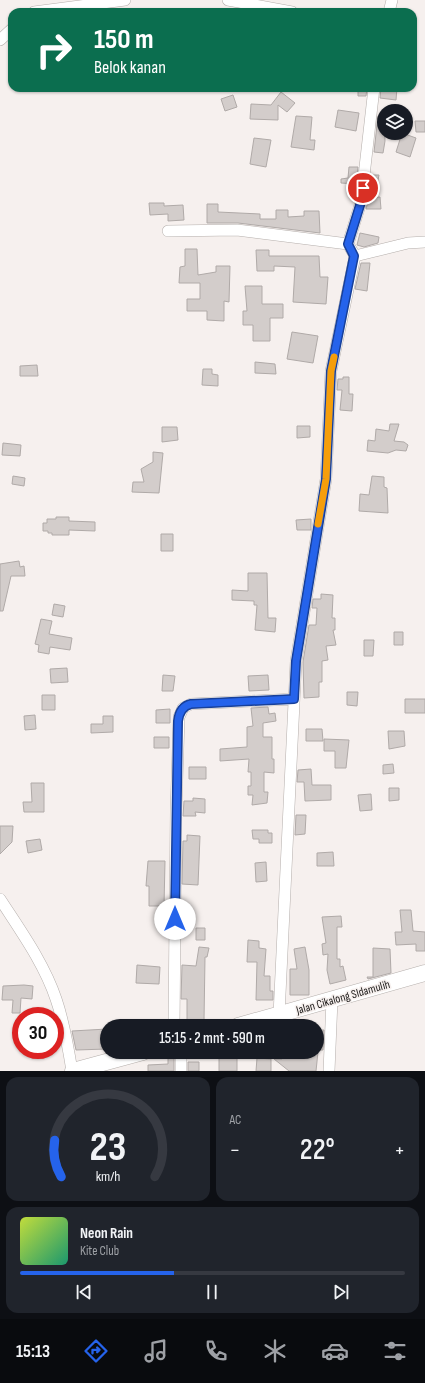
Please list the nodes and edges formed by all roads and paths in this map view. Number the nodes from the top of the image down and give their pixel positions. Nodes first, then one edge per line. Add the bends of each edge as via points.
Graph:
1 (124, 0) edge
2 (228, 0) edge
3 (234, 0) edge
4 (54, 8) edge
5 (273, 8) edge
6 (8, 33) edge
7 (0, 40) edge
8 (374, 92) edge
9 (168, 231) dead end
10 (425, 242) edge
11 (348, 244) junction
12 (354, 256) junction
13 (294, 699) junction
14 (0, 899) edge
15 (425, 973) edge
16 (332, 1000) junction
17 (279, 1015) junction
18 (174, 1019) edge
19 (264, 1019) edge
20 (117, 1059) edge
21 (181, 1059) edge
22 (73, 1071) edge
23 (181, 1071) edge
24 (329, 1071) edge

1 - 4 street
2 - 3 street
3 - 5 street
6 - 7 street
8 - 11 street via 361,202
9 - 11 street via 237,230
10 - 12 street via 408,243
11 - 12 street
12 - 13 street via 331,371 326,479 296,661
13 - 17 street
13 - 18 street via 191,704 183,708 179,717
14 - 22 street via 34,954 56,997
15 - 16 street, Jalan Cikalong SIdamulih
16 - 17 street, Jalan Cikalong SIdamulih
16 - 24 street
17 - 19 street, Jalan Cikalong SIdamulih
20 - 22 street
21 - 23 street

